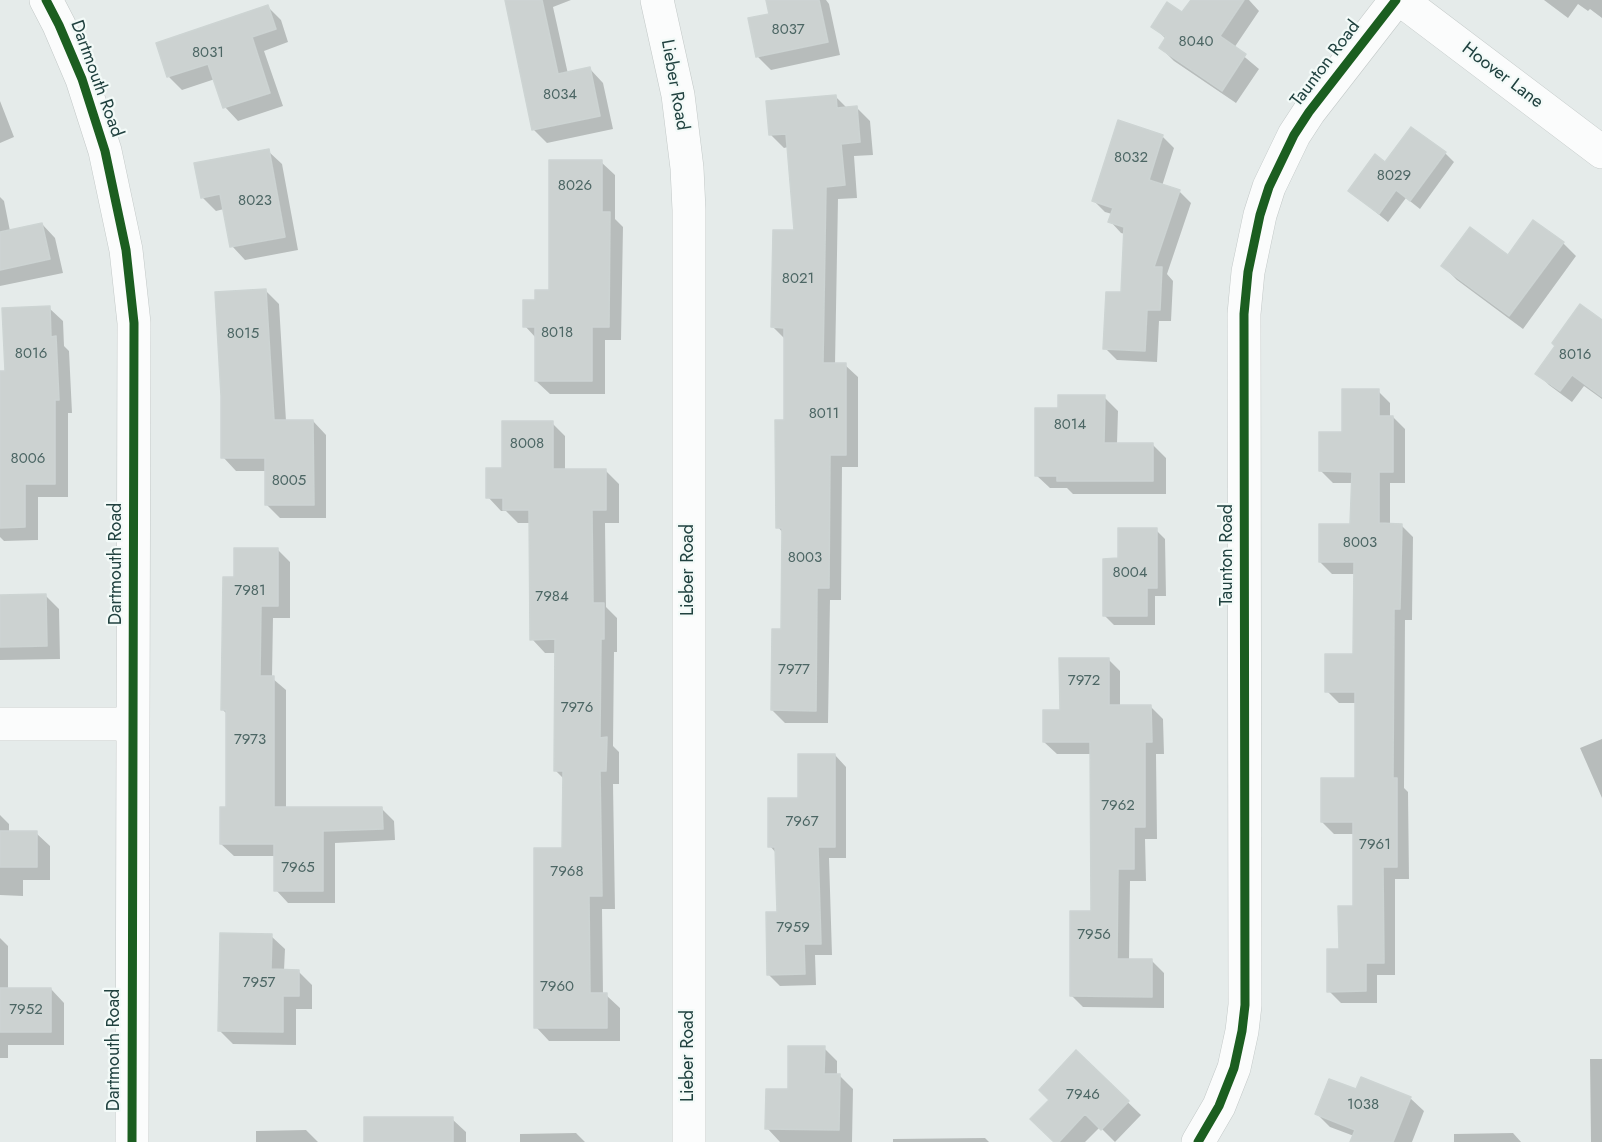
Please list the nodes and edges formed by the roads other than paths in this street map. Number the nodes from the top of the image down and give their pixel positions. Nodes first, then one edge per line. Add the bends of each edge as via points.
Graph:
1 (46, 0) edge
2 (657, 0) edge
3 (1396, 0) edge
4 (1401, 0) edge
5 (1602, 152) edge
6 (0, 724) edge
7 (132, 724) junction
8 (132, 1142) edge
9 (689, 1142) edge
10 (1198, 1142) edge

1 - 7 street, Dartmouth Road via 82,80 101,136 130,278 135,351
2 - 9 street, Lieber Road via 678,95 689,210
3 - 10 street, Taunton Road via 1294,135 1263,206 1248,272 1244,314 1245,1005 1234,1068 1220,1106
4 - 5 street, Hoover Lane
6 - 7 street
7 - 8 street, Dartmouth Road

